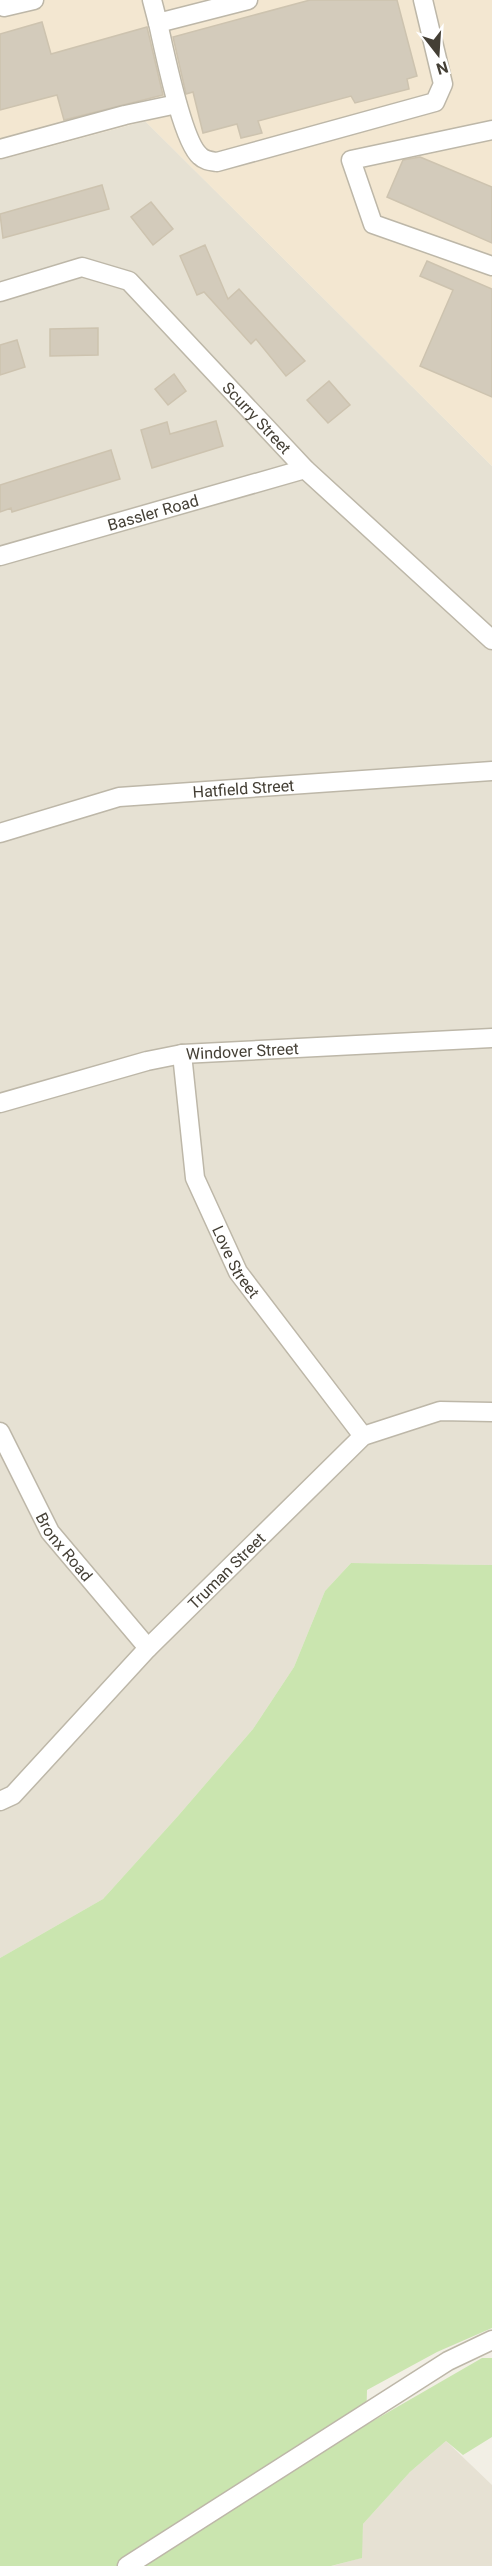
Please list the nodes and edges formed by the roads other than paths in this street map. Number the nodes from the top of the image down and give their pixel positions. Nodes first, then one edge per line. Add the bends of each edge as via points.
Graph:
1 (34, 0) edge
2 (152, 0) edge
3 (248, 0) edge
4 (423, 0) edge
5 (2, 5) edge
6 (158, 23) junction
7 (177, 104) junction
8 (492, 130) edge
9 (0, 148) edge
10 (492, 266) edge
11 (0, 292) edge
12 (305, 469) junction
13 (0, 556) edge
14 (492, 640) edge
15 (492, 771) edge
16 (0, 833) edge
17 (492, 1038) edge
18 (182, 1054) junction
19 (0, 1103) edge
20 (492, 1412) edge
21 (0, 1432) edge
22 (363, 1436) junction
23 (148, 1648) junction
24 (0, 1802) edge
25 (492, 2340) edge
26 (127, 2566) edge

1 - 5 street
2 - 6 street
3 - 6 street
4 - 7 street via 443,84 435,102 217,162 198,155
6 - 7 street
7 - 9 street
8 - 10 street via 351,160 373,224
11 - 12 street, Scurry Street via 82,267 129,281
12 - 13 street, Bassler Road
12 - 14 street, Scurry Street
15 - 16 street, Hatfield Street via 119,797
17 - 18 street, Windover Street
18 - 19 street, Windover Street
18 - 22 street, Love Street via 195,1178 238,1272
20 - 22 street, Truman Street via 440,1410
21 - 23 street, Bronx Road via 50,1532
22 - 23 street, Truman Street
23 - 24 street, Truman Street via 13,1795
25 - 26 street via 448,2361

